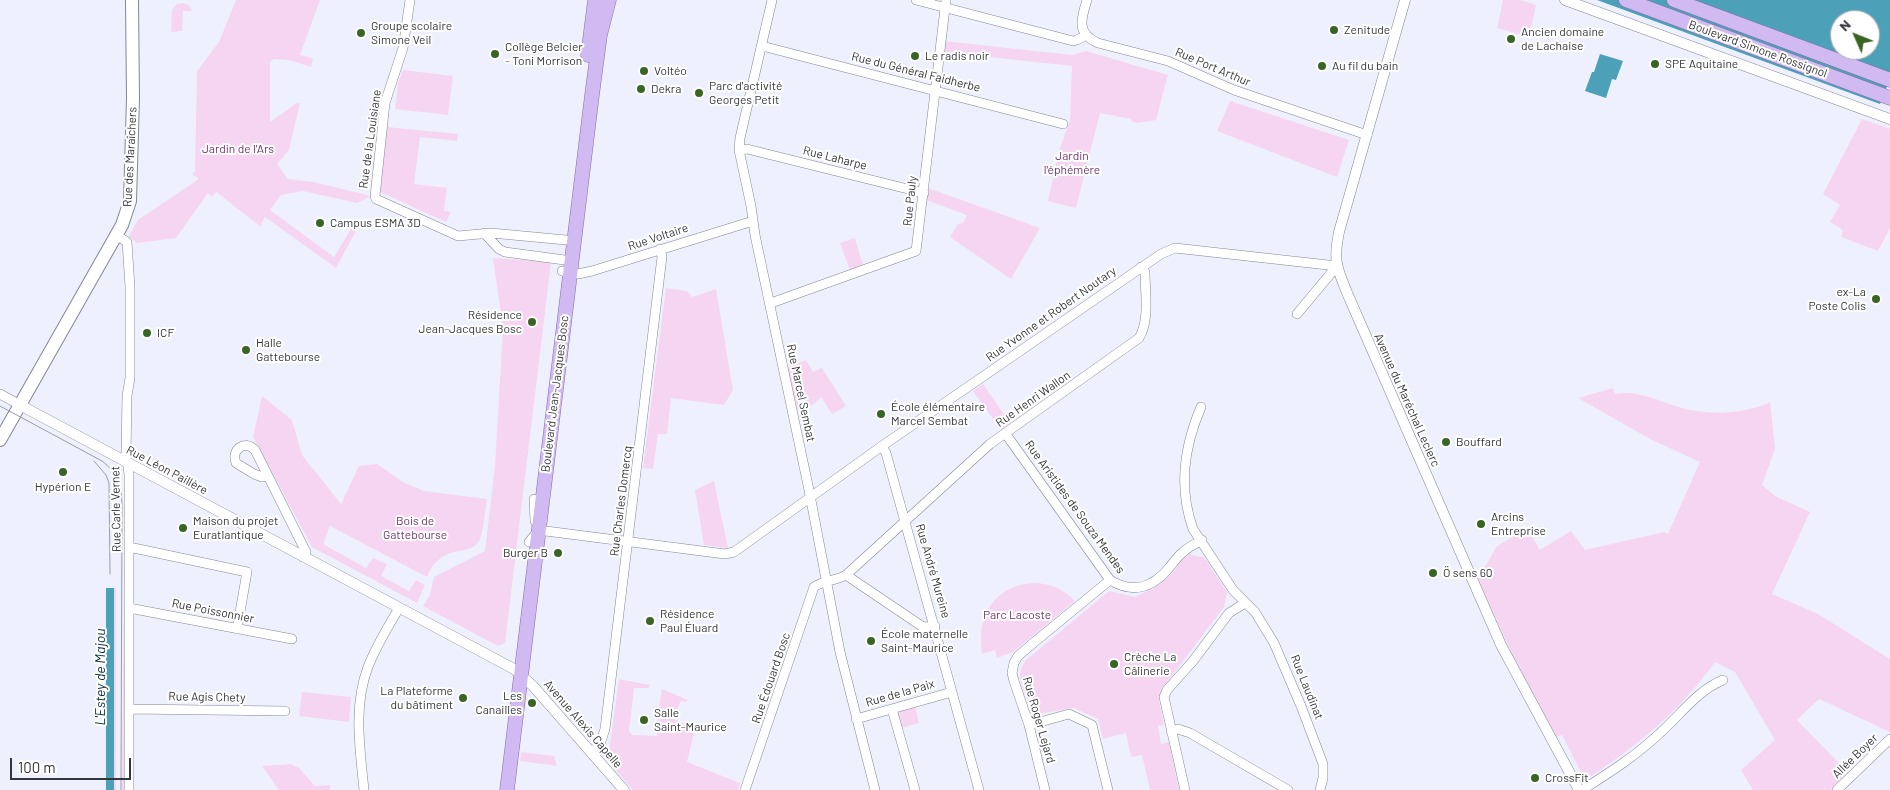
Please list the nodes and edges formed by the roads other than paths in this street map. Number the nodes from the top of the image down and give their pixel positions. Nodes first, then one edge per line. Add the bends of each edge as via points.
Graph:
1 (132, 0) edge
2 (410, 0) edge
3 (595, 0) edge
4 (599, 0) edge
5 (609, 0) edge
6 (772, 0) edge
7 (916, 0) edge
8 (1087, 0) edge
9 (1405, 0) edge
10 (1565, 0) edge
11 (1626, 0) edge
12 (1674, 0) edge
13 (945, 4) edge
14 (1086, 35) junction
15 (762, 46) junction
16 (1890, 80) edge
17 (934, 90) junction
18 (592, 95) junction
19 (1887, 97) edge
20 (1890, 119) edge
21 (1064, 124) dead end
22 (1366, 135) junction
23 (739, 150) junction
24 (924, 193) junction
25 (753, 221) junction
26 (484, 233) junction
27 (116, 235) junction
28 (566, 240) junction
29 (660, 250) junction
30 (567, 266) junction
31 (1336, 266) junction
32 (1141, 267) junction
33 (770, 303) junction
34 (1298, 314) dead end
35 (0, 394) edge
36 (20, 405) junction
37 (1201, 407) dead end
38 (1005, 433) junction
39 (0, 440) edge
40 (882, 446) junction
41 (128, 463) junction
42 (267, 474) dead end
43 (534, 498) junction
44 (810, 498) junction
45 (906, 522) junction
46 (538, 530) junction
47 (1202, 540) junction
48 (628, 541) junction
49 (529, 542) junction
50 (129, 547) junction
51 (303, 557) junction
52 (846, 575) junction
53 (1110, 580) junction
54 (827, 582) junction
55 (829, 593) junction
56 (811, 600) junction
57 (1245, 602) junction
58 (129, 608) junction
59 (399, 608) junction
60 (935, 626) junction
61 (237, 629) junction
62 (292, 639) dead end
63 (518, 672) junction
64 (1722, 680) dead end
65 (952, 692) junction
66 (129, 709) junction
67 (892, 709) junction
68 (285, 711) dead end
69 (856, 718) junction
70 (1029, 725) junction
71 (1171, 731) junction
72 (1890, 739) edge
73 (592, 752) junction
74 (129, 790) edge
75 (364, 790) edge
76 (498, 790) edge
77 (507, 790) edge
78 (624, 790) edge
79 (745, 790) edge
80 (875, 790) edge
81 (915, 790) edge
82 (980, 790) edge
83 (1045, 790) edge
84 (1108, 790) edge
85 (1184, 790) edge
86 (1288, 790) edge
87 (1314, 790) edge
88 (1320, 790) edge
89 (1580, 790) edge
90 (1837, 790) edge

1 - 27 main road, Rue des Maraîchers via 130,201
2 - 26 street, Rue de la Louisiane via 403,48 385,103 375,196 458,236
3 - 28 main road, Boulevard Jean-Jacques Bosc
4 - 18 street via 590,69
5 - 18 main road, Boulevard Jean-Jacques Bosc via 600,35
6 - 15 street, Rue Marcel Sembat
7 - 13 street
8 - 14 street via 1081,20
9 - 22 street, Avenue du Maréchal Leclerc
10 - 20 street
11 - 19 main road, Boulevard Simone Rossignol
12 - 16 main road, Boulevard Simone Rossignol
13 - 14 street via 1073,41
13 - 17 street, Rue Pauly
14 - 22 street, Rue Port Arthur via 1098,43 1168,61 1234,90
15 - 17 street, Rue du Général Faidherbe
15 - 23 street, Rue Marcel Sembat
17 - 21 street, Rue du Général Faidherbe
17 - 24 street, Rue Pauly
18 - 30 main road, Boulevard Jean-Jacques Bosc
22 - 31 street, Avenue du Maréchal Leclerc via 1339,232
23 - 24 street, Rue Laharpe via 748,149
23 - 25 street, Rue Marcel Sembat
24 - 33 street, Rue Pauly via 917,248 912,254
25 - 29 street, Rue Voltaire
25 - 33 street, Rue Marcel Sembat
26 - 28 street, Rue de la Louisiane
26 - 30 street via 505,252
27 - 36 main road, Rue des Maraîchers
27 - 41 street, Rue Carle Vernet via 127,242 128,248
28 - 30 main road, Boulevard Jean-Jacques Bosc
29 - 30 street, Rue Voltaire via 592,272 578,274
29 - 48 street, Rue Charles Domercq via 661,265
30 - 43 main road, Boulevard Jean-Jacques Bosc
30 - 46 main road, Boulevard Jean-Jacques Bosc
31 - 32 street, Rue Yvonne et Robert Noutary via 1174,248
31 - 34 street
31 - 89 street, Avenue du Maréchal Leclerc via 1501,645
32 - 38 street, Rue Henri Wallon via 1144,272 1146,321 1140,338
32 - 40 street, Rue Yvonne et Robert Noutary
33 - 44 street, Rue Marcel Sembat
35 - 36 street
36 - 39 main road, Rue des Maraîchers
36 - 41 street, Rue Léon Paillère
37 - 47 street, Rue Laudinat via 1188,443 1184,486 1193,529
38 - 45 street, Rue Henri Wallon
38 - 53 street, Rue Aristides de Souza Mendes
40 - 44 street, Rue Yvonne et Robert Noutary
40 - 45 street, Rue André Mureine
41 - 50 street, Rue Carle Vernet
41 - 51 street, Rue Léon Paillère
42 - 51 street via 306,552
43 - 46 street
43 - 49 main road, Boulevard Jean-Jacques Bosc
44 - 48 street, Rue Yvonne et Robert Noutary via 734,552 725,554
44 - 54 street, Rue Marcel Sembat
45 - 52 street, Rue Henri Wallon
45 - 60 street, Rue André Mureine
46 - 48 street, Rue Yvonne et Robert Noutary
46 - 49 street
46 - 63 main road, Boulevard Jean-Jacques Bosc
47 - 53 street, Rue Aristides de Souza Mendes via 1145,586 1133,589
47 - 57 street, Rue Laudinat via 1233,590
48 - 73 street, Rue Charles Domercq via 605,729 600,744
49 - 63 main road, Boulevard Jean-Jacques Bosc
50 - 58 street, Rue Carle Vernet
50 - 61 street via 247,572
51 - 59 street, Rue Léon Paillère
52 - 54 street
52 - 60 street via 923,628
53 - 70 street, Rue Roger Lejard via 1018,656 1014,663 1012,673
54 - 55 street, Rue Marcel Sembat
54 - 56 street, Rue Édouard Bosc via 814,587
55 - 56 street
55 - 69 street, Rue Marcel Sembat
56 - 79 street, Rue Édouard Bosc
57 - 71 street via 1229,613 1166,690 1164,697
57 - 87 street, Rue Laudinat via 1278,662 1318,765
57 - 88 street, Rue Laudinat via 1274,643 1292,682 1322,764 1324,778
58 - 61 street, Rue Poissonnier
58 - 66 street, Rue Carle Vernet
59 - 63 street, Rue Léon Paillère
59 - 75 street via 368,666 360,698 358,715
60 - 65 street, Rue André Mureine
61 - 62 street, Rue Poissonnier
63 - 73 street, Avenue Alexis Capelle
63 - 76 main road, Boulevard Jean-Jacques Bosc
63 - 77 main road, Boulevard Jean-Jacques Bosc
64 - 89 street via 1709,686 1632,757
65 - 67 street, Rue de la Paix
65 - 82 street, Rue André Mureine
66 - 68 street, Rue Agis Chety
66 - 74 street, Rue Carle Vernet
67 - 69 street, Rue de la Paix
67 - 81 street
69 - 80 street, Rue Marcel Sembat
70 - 83 street, Rue Roger Lejard
70 - 84 street via 1069,714 1092,725
71 - 85 street
71 - 86 street via 1178,729 1190,733
72 - 90 street, Allée Boyer
73 - 78 street, Avenue Alexis Capelle

